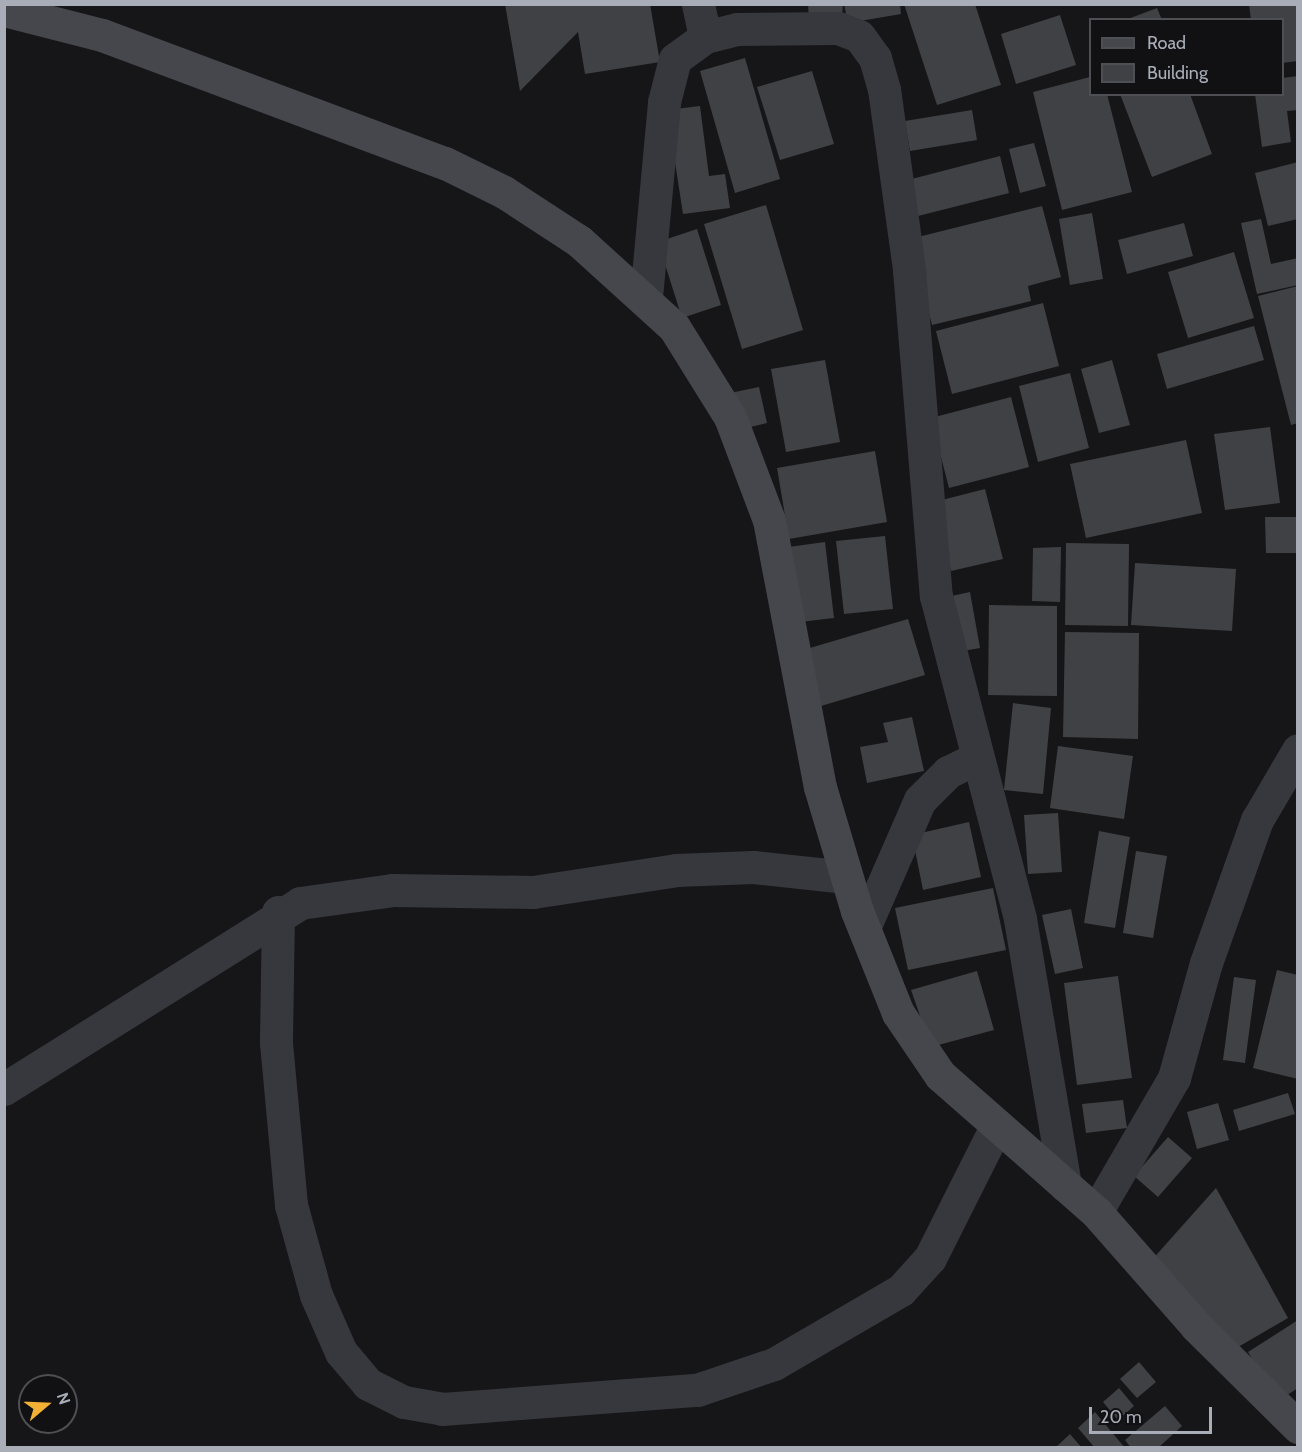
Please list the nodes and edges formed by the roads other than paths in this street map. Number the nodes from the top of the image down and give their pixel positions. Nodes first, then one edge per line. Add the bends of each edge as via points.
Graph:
1 (698, 4) edge
2 (4, 10) edge
3 (705, 37) junction
4 (646, 297) junction
5 (1298, 750) edge
6 (975, 759) junction
7 (846, 877) junction
8 (278, 912) junction
9 (864, 928) junction
10 (4, 1089) edge
11 (997, 1125) junction
12 (1065, 1185) junction
13 (1096, 1212) junction
14 (1298, 1426) edge

1 - 3 street
2 - 4 main road via 102,35 445,162 504,192 579,241
3 - 4 street via 679,54 669,70
3 - 6 street via 737,29 838,28 866,41 880,72 909,270 936,596
4 - 7 main road via 697,363 749,461 769,520 819,787
5 - 13 street via 1257,820 1206,963 1174,1078
6 - 9 street via 948,772 920,801
6 - 12 street via 1020,920
7 - 8 street via 753,867 676,870 533,892 342,894
7 - 9 main road
8 - 10 street
8 - 11 street via 276,1043 291,1205 316,1295 341,1352 368,1384 404,1402 442,1409 697,1390 774,1364 901,1290 930,1258
9 - 11 main road via 898,1014 918,1045 940,1075
11 - 12 main road
12 - 13 main road
13 - 14 main road via 1196,1326

